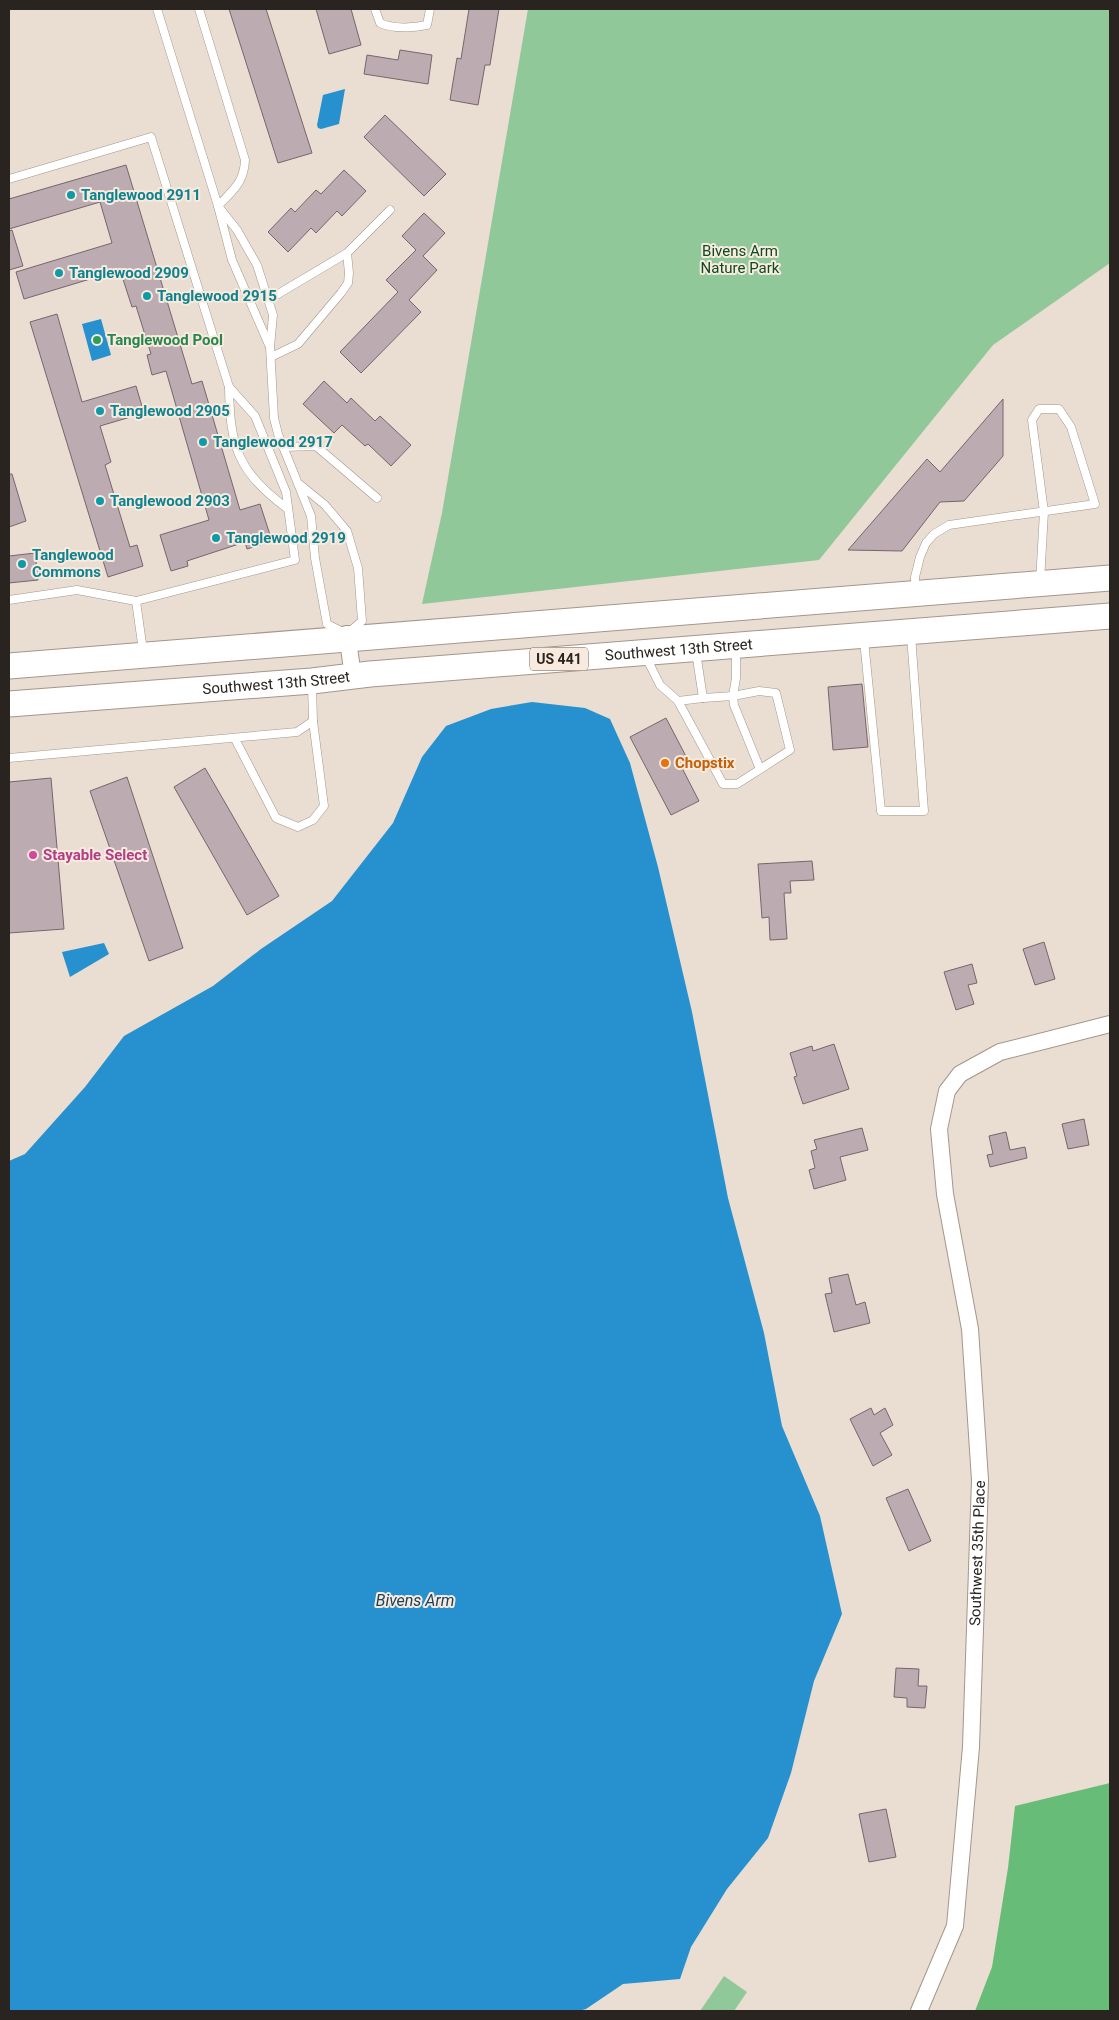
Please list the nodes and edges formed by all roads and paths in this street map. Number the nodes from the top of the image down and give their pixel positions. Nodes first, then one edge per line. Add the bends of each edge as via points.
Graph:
1 (157, 9) edge
2 (199, 9) edge
3 (375, 9) edge
4 (430, 9) edge
5 (9, 179) edge
6 (218, 206) junction
7 (390, 210) dead end
8 (347, 253) junction
9 (268, 300) junction
10 (270, 347) junction
11 (271, 356) junction
12 (229, 387) junction
13 (283, 447) junction
14 (298, 483) junction
15 (376, 498) dead end
16 (288, 509) junction
17 (1044, 512) junction
18 (1110, 578) edge
19 (1039, 584) junction
20 (915, 593) junction
21 (9, 600) edge
22 (136, 601) junction
23 (1110, 616) edge
24 (911, 632) junction
25 (863, 635) junction
26 (348, 636) junction
27 (736, 645) junction
28 (696, 648) junction
29 (644, 653) junction
30 (144, 656) junction
31 (9, 666) edge
32 (353, 676) junction
33 (312, 681) junction
34 (733, 696) junction
35 (703, 698) junction
36 (678, 701) junction
37 (9, 704) edge
38 (313, 721) junction
39 (235, 739) junction
40 (9, 758) edge
41 (760, 769) junction
42 (1110, 1024) edge
43 (919, 2011) edge

1 - 6 lane
2 - 6 lane via 245,160 239,184
3 - 4 lane via 380,23 386,26 418,27 427,25
5 - 12 lane via 150,138
6 - 9 lane via 258,265
6 - 10 lane via 232,260
7 - 8 lane
8 - 9 lane
8 - 11 lane via 348,283 341,293 298,344
9 - 10 lane via 272,314
10 - 11 lane
11 - 13 lane via 274,418
12 - 16 lane via 255,416 286,492
12 - 16 lane via 231,425 241,459 256,483
13 - 14 lane
13 - 15 lane via 316,446
14 - 26 lane via 311,516 327,624
14 - 26 lane via 325,505 347,531 358,568 362,621
16 - 22 lane via 295,560
17 - 17 lane via 1095,504 1071,427 1059,409 1039,409 1032,420
17 - 19 lane
17 - 20 lane via 949,525 934,534 920,557
18 - 19 main road
19 - 20 main road
20 - 26 main road
21 - 22 lane via 77,590
22 - 30 lane
23 - 24 main road, Southwest 13th Street / US 441
24 - 25 main road, Southwest 13th Street / US 441
24 - 25 lane via 924,811 881,812
25 - 27 main road, Southwest 13th Street / US 441
26 - 30 main road
26 - 32 street
27 - 28 main road, Southwest 13th Street / US 441
27 - 34 lane
28 - 29 main road, Southwest 13th Street / US 441
28 - 35 lane
29 - 32 main road, Southwest 13th Street / US 441
29 - 36 lane via 660,685
30 - 31 main road
32 - 33 main road, Southwest 13th Street / US 441
33 - 37 main road, Southwest 13th Street / US 441
33 - 38 lane
34 - 35 lane
34 - 41 lane
34 - 41 lane via 759,691 776,693 790,750
35 - 36 lane
36 - 41 lane via 723,784 737,784
38 - 39 lane via 297,732
38 - 39 lane via 324,806 313,820 298,827 276,818
39 - 40 lane
42 - 43 street, Southwest 35th Place via 1000,1052 960,1074 947,1091 939,1129 945,1194 970,1328 980,1480 971,1747 956,1926

